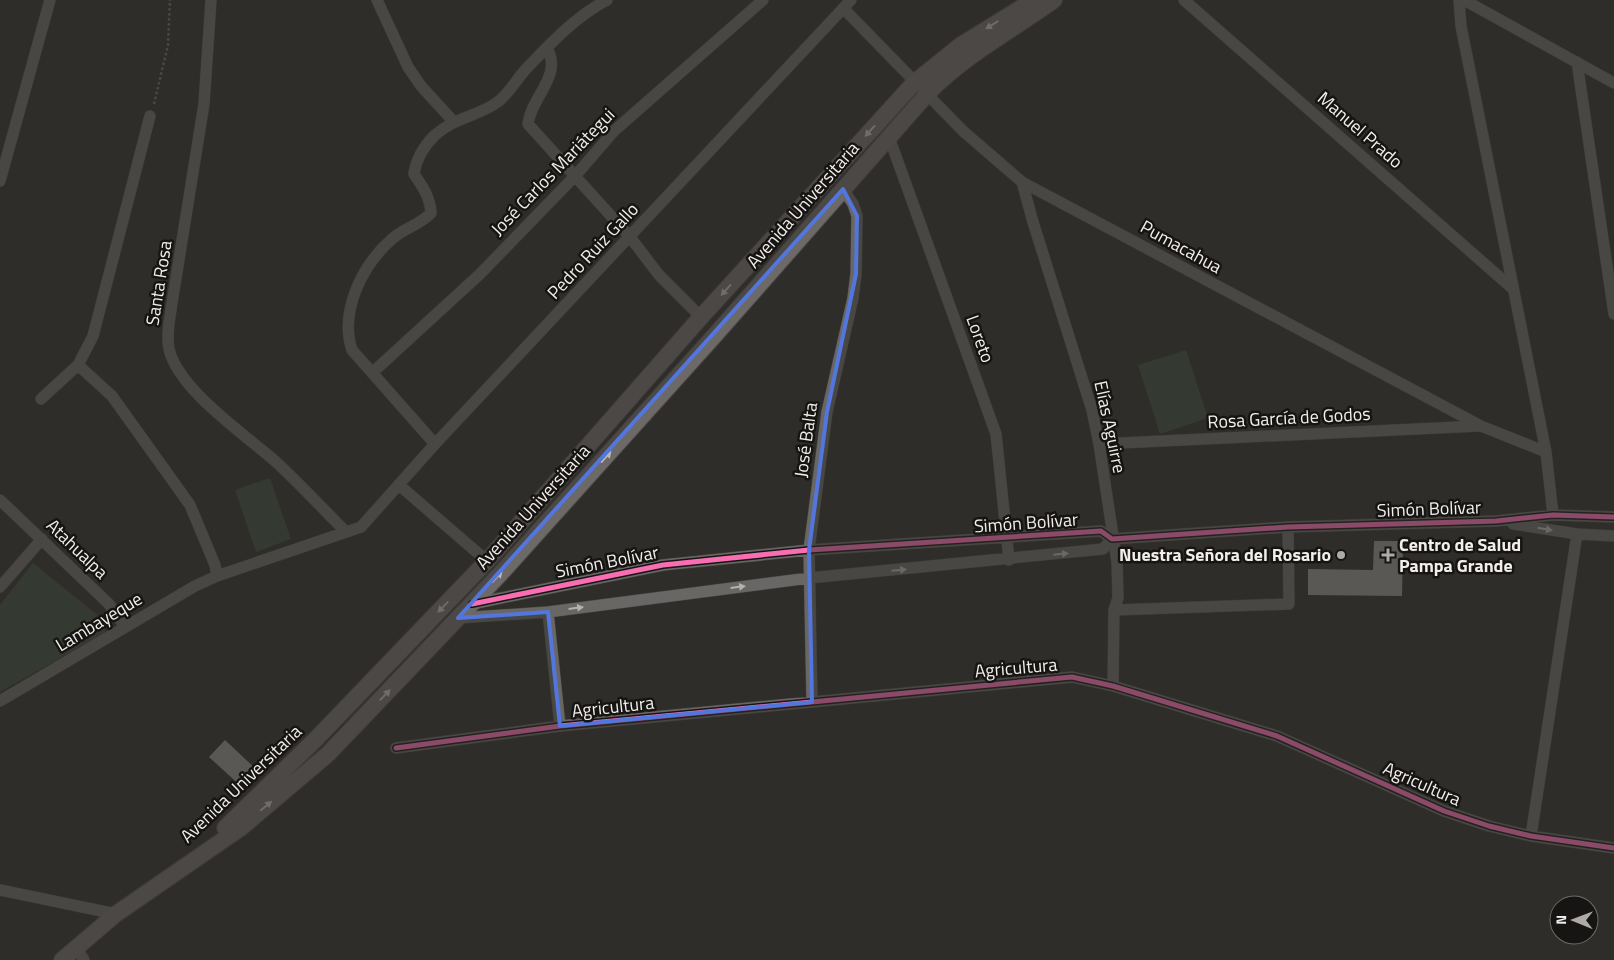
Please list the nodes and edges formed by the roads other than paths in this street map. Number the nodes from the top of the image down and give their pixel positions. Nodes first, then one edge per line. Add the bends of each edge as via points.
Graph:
1 (50, 0) edge
2 (211, 0) edge
3 (377, 0) edge
4 (763, 0) edge
5 (1034, 0) edge
6 (1054, 0) edge
7 (1184, 0) edge
8 (1460, 0) edge
9 (1464, 0) edge
10 (602, 1) edge
11 (847, 4) edge
12 (547, 48) junction
13 (1577, 62) junction
14 (915, 82) junction
15 (1614, 83) edge
16 (928, 93) junction
17 (150, 116) road end
18 (453, 121) junction
19 (889, 137) junction
20 (576, 175) junction
21 (0, 181) edge
22 (1022, 182) junction
23 (843, 189) junction
24 (630, 237) junction
25 (1512, 288) junction
26 (1614, 314) edge
27 (701, 317) junction
28 (78, 365) junction
29 (372, 372) junction
30 (41, 399) dead end
31 (1481, 426) junction
32 (434, 444) junction
33 (1099, 444) junction
34 (1546, 452) junction
35 (399, 485) junction
36 (0, 500) edge
37 (1553, 515) junction
38 (1614, 517) edge
39 (1496, 521) junction
40 (361, 527) joint
41 (1288, 527) junction
42 (345, 531) junction
43 (1577, 534) junction
44 (1614, 536) edge
45 (1008, 539) junction
46 (1112, 539) junction
47 (42, 540) junction
48 (809, 550) junction
49 (1009, 560) junction
50 (487, 561) junction
51 (217, 576) junction
52 (809, 578) junction
53 (0, 587) edge
54 (472, 604) junction
55 (1114, 610) junction
56 (548, 612) junction
57 (458, 618) junction
58 (125, 627) junction
59 (1113, 686) junction
60 (0, 701) edge
61 (812, 702) junction
62 (560, 726) junction
63 (396, 748) dead end
64 (1531, 836) junction
65 (1614, 848) edge
66 (185, 865) junction
67 (0, 890) edge
68 (116, 914) junction
69 (80, 953) edge
70 (62, 960) edge

1 - 21 street
2 - 42 street, Santa Rosa via 204,104 172,303 169,349 176,364 208,404 276,462
3 - 18 street via 408,67
4 - 20 street, José Carlos Mariátegui via 614,131
5 -> 14 main road, Avenida Universitaria via 961,45
6 - 16 main road, Avenida Universitaria via 972,53
7 - 25 street, Manuel Prado
8 - 25 street via 1461,26
9 - 13 street
10 - 12 street
11 - 14 street, Pumacahua
11 - 24 street, Pedro Ruiz Gallo
12 - 18 street via 497,103
12 - 20 street via 551,56 549,79 534,104 528,124
13 - 15 street
13 - 26 street
14 - 16 street, Pumacahua
14 -> 27 main road, Avenida Universitaria
16 - 19 main road, Avenida Universitaria
16 - 22 street, Pumacahua via 963,131
17 - 28 street via 94,336
18 - 29 street via 422,150 415,164 414,174 426,192 431,213 394,237 380,251 352,302 347,336 352,350
19 - 23 main road, Avenida Universitaria
19 - 45 street, Loreto via 996,434
20 - 24 street
20 - 29 street, José Carlos Mariátegui via 449,304
22 - 31 street, Pumacahua
22 - 33 street, Elías Aguirre via 1092,410
23 - 48 street, José Balta via 854,204 857,216 856,274 827,412
54 -> 23 main road, Avenida Universitaria via 716,335
24 - 27 street via 659,275
24 - 32 street, Pedro Ruiz Gallo
25 - 34 street
27 - 50 main road, Avenida Universitaria
28 - 30 street
28 - 51 street via 112,396 190,505
29 - 32 street
31 - 33 street, Rosa García de Godos
31 - 34 street, Pumacahua
32 - 35 street, Pedro Ruiz Gallo
33 - 46 street, Elías Aguirre
34 - 37 street
35 - 40 street, Pedro Ruiz Gallo
35 - 50 street
36 - 47 street, Atahualpa
37 - 38 street, Simón Bolívar
37 - 39 street, Simón Bolívar
39 - 41 street, Simón Bolívar
39 -> 43 street, Simón Bolívar
40 - 42 street, Lambayeque
41 - 46 street, Simón Bolívar
41 - 55 street via 1289,604
42 - 51 street, Lambayeque
43 - 44 street, Simón Bolívar
43 - 64 street
45 - 46 street, Simón Bolívar via 1101,531
45 - 48 street, Simón Bolívar
45 - 49 street, Loreto
49 -> 46 street, Simón Bolívar via 1103,549
46 - 55 street, Elías Aguirre via 1117,562 1118,598
47 - 53 street
47 - 58 street, Atahualpa via 109,604
48 - 52 street, José Balta
48 - 54 street, Simón Bolívar via 663,565
52 -> 49 street, Simón Bolívar
50 -> 66 main road, Avenida Universitaria via 316,739
51 - 58 street, Lambayeque
56 -> 52 street, Simón Bolívar
52 - 61 street, José Balta
54 - 57 main road, Avenida Universitaria
55 - 59 street, Elías Aguirre
56 - 57 street, Simón Bolívar
56 - 62 street
66 -> 57 main road, Avenida Universitaria via 242,827 328,754
58 - 60 street, Lambayeque
59 - 61 street, Agricultura via 1072,677
59 - 64 street, Agricultura via 1277,736 1444,811
61 - 62 street, Agricultura
62 - 63 street, Agricultura
64 - 65 street, Agricultura
66 - 68 main road
67 - 68 street
68 - 69 main road
69 - 70 main road

